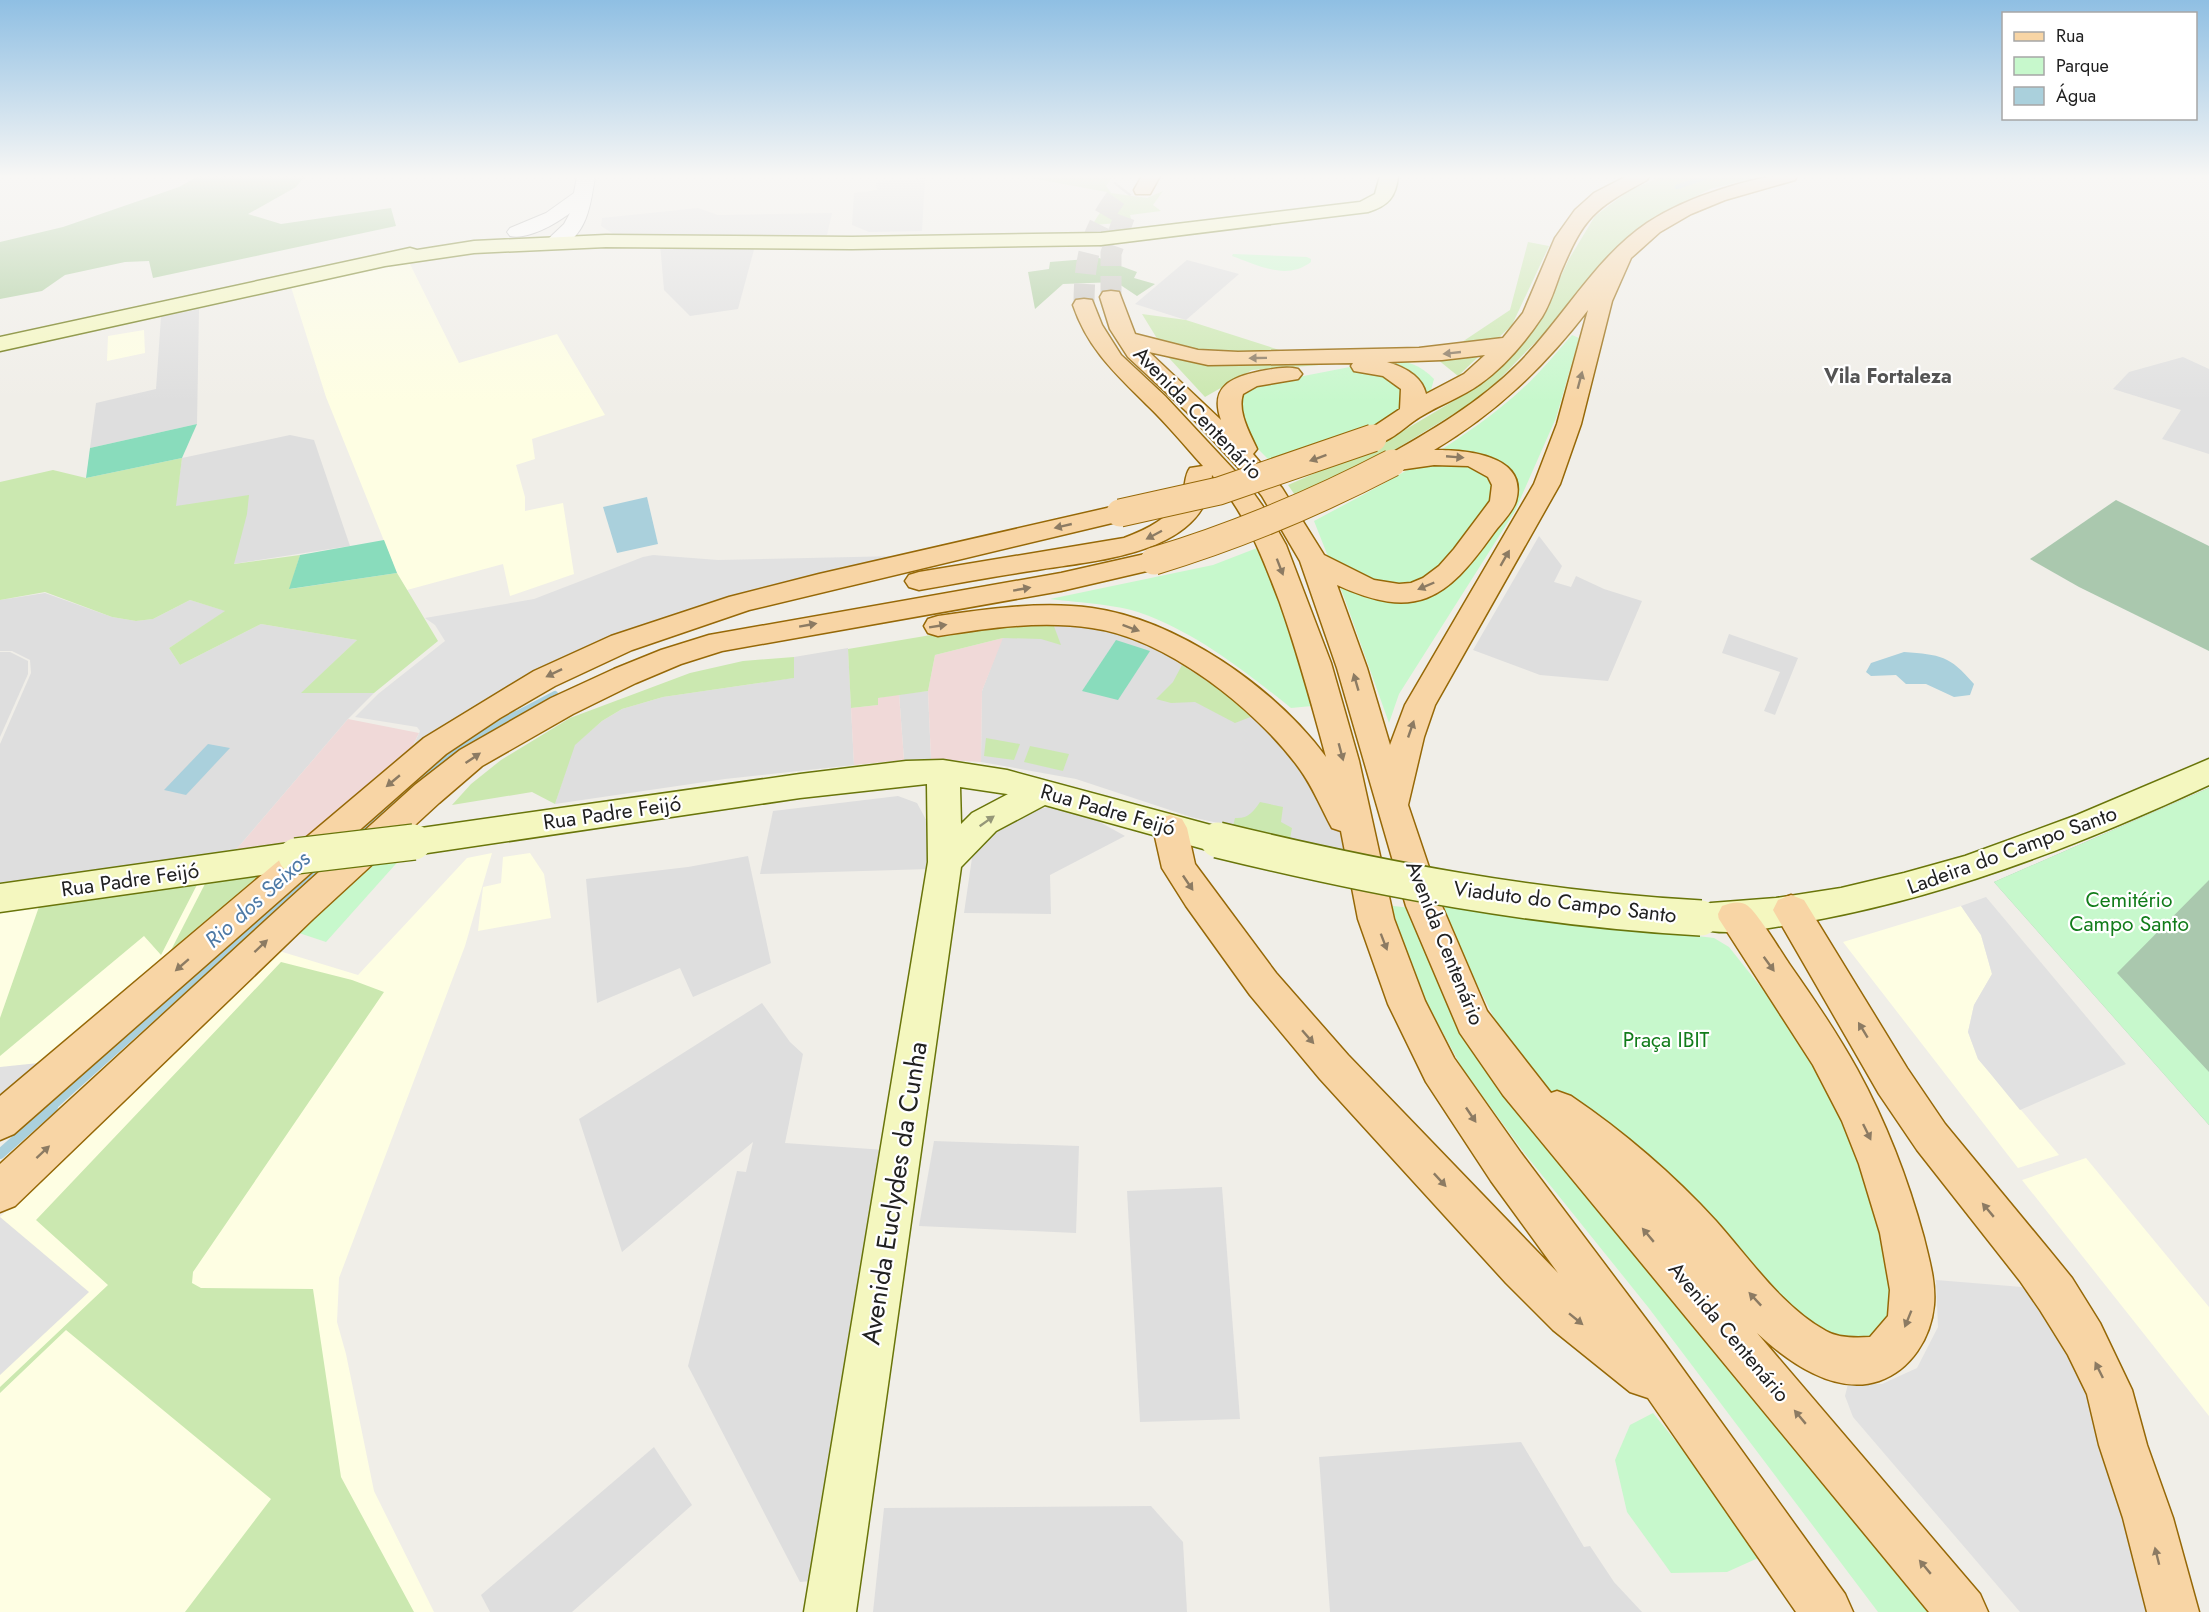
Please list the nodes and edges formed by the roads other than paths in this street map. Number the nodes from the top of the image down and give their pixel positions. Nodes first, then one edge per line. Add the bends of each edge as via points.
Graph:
1 (428, 251) edge
2 (446, 251) edge
3 (1559, 251) edge
4 (1626, 251) edge
5 (1622, 255) junction
6 (388, 260) junction
7 (1128, 339) junction
8 (1510, 343) junction
9 (0, 344) edge
10 (1209, 358) junction
11 (1162, 391) junction
12 (1411, 412) junction
13 (1188, 434) junction
14 (1394, 462) junction
15 (1256, 472) junction
16 (1314, 561) junction
17 (583, 659) junction
18 (573, 700) junction
19 (2209, 771) edge
20 (943, 772) junction
21 (1043, 791) junction
22 (1392, 806) junction
23 (1170, 828) junction
24 (1218, 840) joint
25 (945, 862) junction
26 (1369, 884) junction
27 (0, 898) edge
28 (1791, 910) junction
29 (1718, 917) junction
30 (1517, 1082) junction
31 (0, 1121) edge
32 (0, 1192) edge
33 (1679, 1402) junction
34 (830, 1612) edge
35 (1827, 1612) edge
36 (1962, 1612) edge
37 (2173, 1612) edge

1 - 6 main road
2 - 6 main road
3 - 8 main road via 1533,314
4 - 5 main road
5 - 14 main road via 1563,328 1515,378 1468,416
22 -> 5 main road via 1408,737 1420,705 1547,484 1569,424 1601,301
6 - 9 main road
7 - 10 main road
7 - 11 main road, Avenida Centenário
7 - 11 main road, Avenida Centenário via 1097,301 1091,325 1113,359
8 -> 10 main road via 1477,351 1417,356
8 - 12 main road via 1472,379
10 - 11 main road
11 - 13 main road, Avenida Centenário
11 - 15 main road, Avenida Centenário via 1196,406
12 - 15 main road via 1414,392 1410,384 1391,371 1371,365 1255,378 1232,391 1227,400 1228,412
12 -> 17 main road, bridge via 1373,438 1219,491 753,598
13 -> 17 main road via 1198,462 1199,479 1192,500 1180,518 1143,540 750,613
13 -> 26 main road, Avenida Centenário via 1238,489 1272,545 1316,663 1343,761
14 -> 16 main road via 1436,456 1472,458 1498,472 1505,482 1503,502 1450,571 1421,590 1400,593 1365,589
18 -> 14 main road, bridge via 670,657 719,642 1061,582 1210,545 1307,507
15 - 16 main road, Avenida Centenário
22 -> 16 main road, Avenida Centenário via 1352,669
17 -> 31 main road via 483,713 435,746
18 -> 26 main road via 722,660 979,620 1063,616 1123,624 1193,658 1273,718 1297,743 1335,797
32 -> 18 main road via 428,794 471,758
19 - 28 main road, Ladeira do Campo Santo via 2087,826 1974,868 1903,889
20 - 21 main road, Rua Padre Feijó
20 - 25 main road, Avenida Euclydes da Cunha
20 - 27 main road, Rua Padre Feijó, bridge via 835,782
21 - 23 main road, Rua Padre Feijó
25 -> 21 main road via 984,822
22 - 30 main road, Avenida Centenário via 1425,906 1473,1021
23 - 24 main road, Rua Padre Feijó
23 -> 33 main road via 1179,868 1198,896 1263,984 1334,1067 1521,1268 1569,1314
24 - 29 main road, Viaduto do Campo Santo, bridge via 1326,865 1533,903 1637,916
25 - 34 main road, Avenida Euclydes da Cunha
26 -> 33 main road, Avenida Centenário via 1376,919 1407,1005 1440,1070 1506,1167
28 - 29 main road, Ladeira do Campo Santo
37 -> 28 main road via 2109,1390 2084,1339 2042,1275 1924,1128
29 -> 30 main road via 1800,1010 1871,1140 1891,1196 1913,1298 1908,1323 1882,1357 1857,1361 1827,1356 1796,1337 1769,1314 1689,1222 1630,1165 1583,1126
36 -> 30 main road, Avenida Centenário
33 - 35 main road, Avenida Centenário

